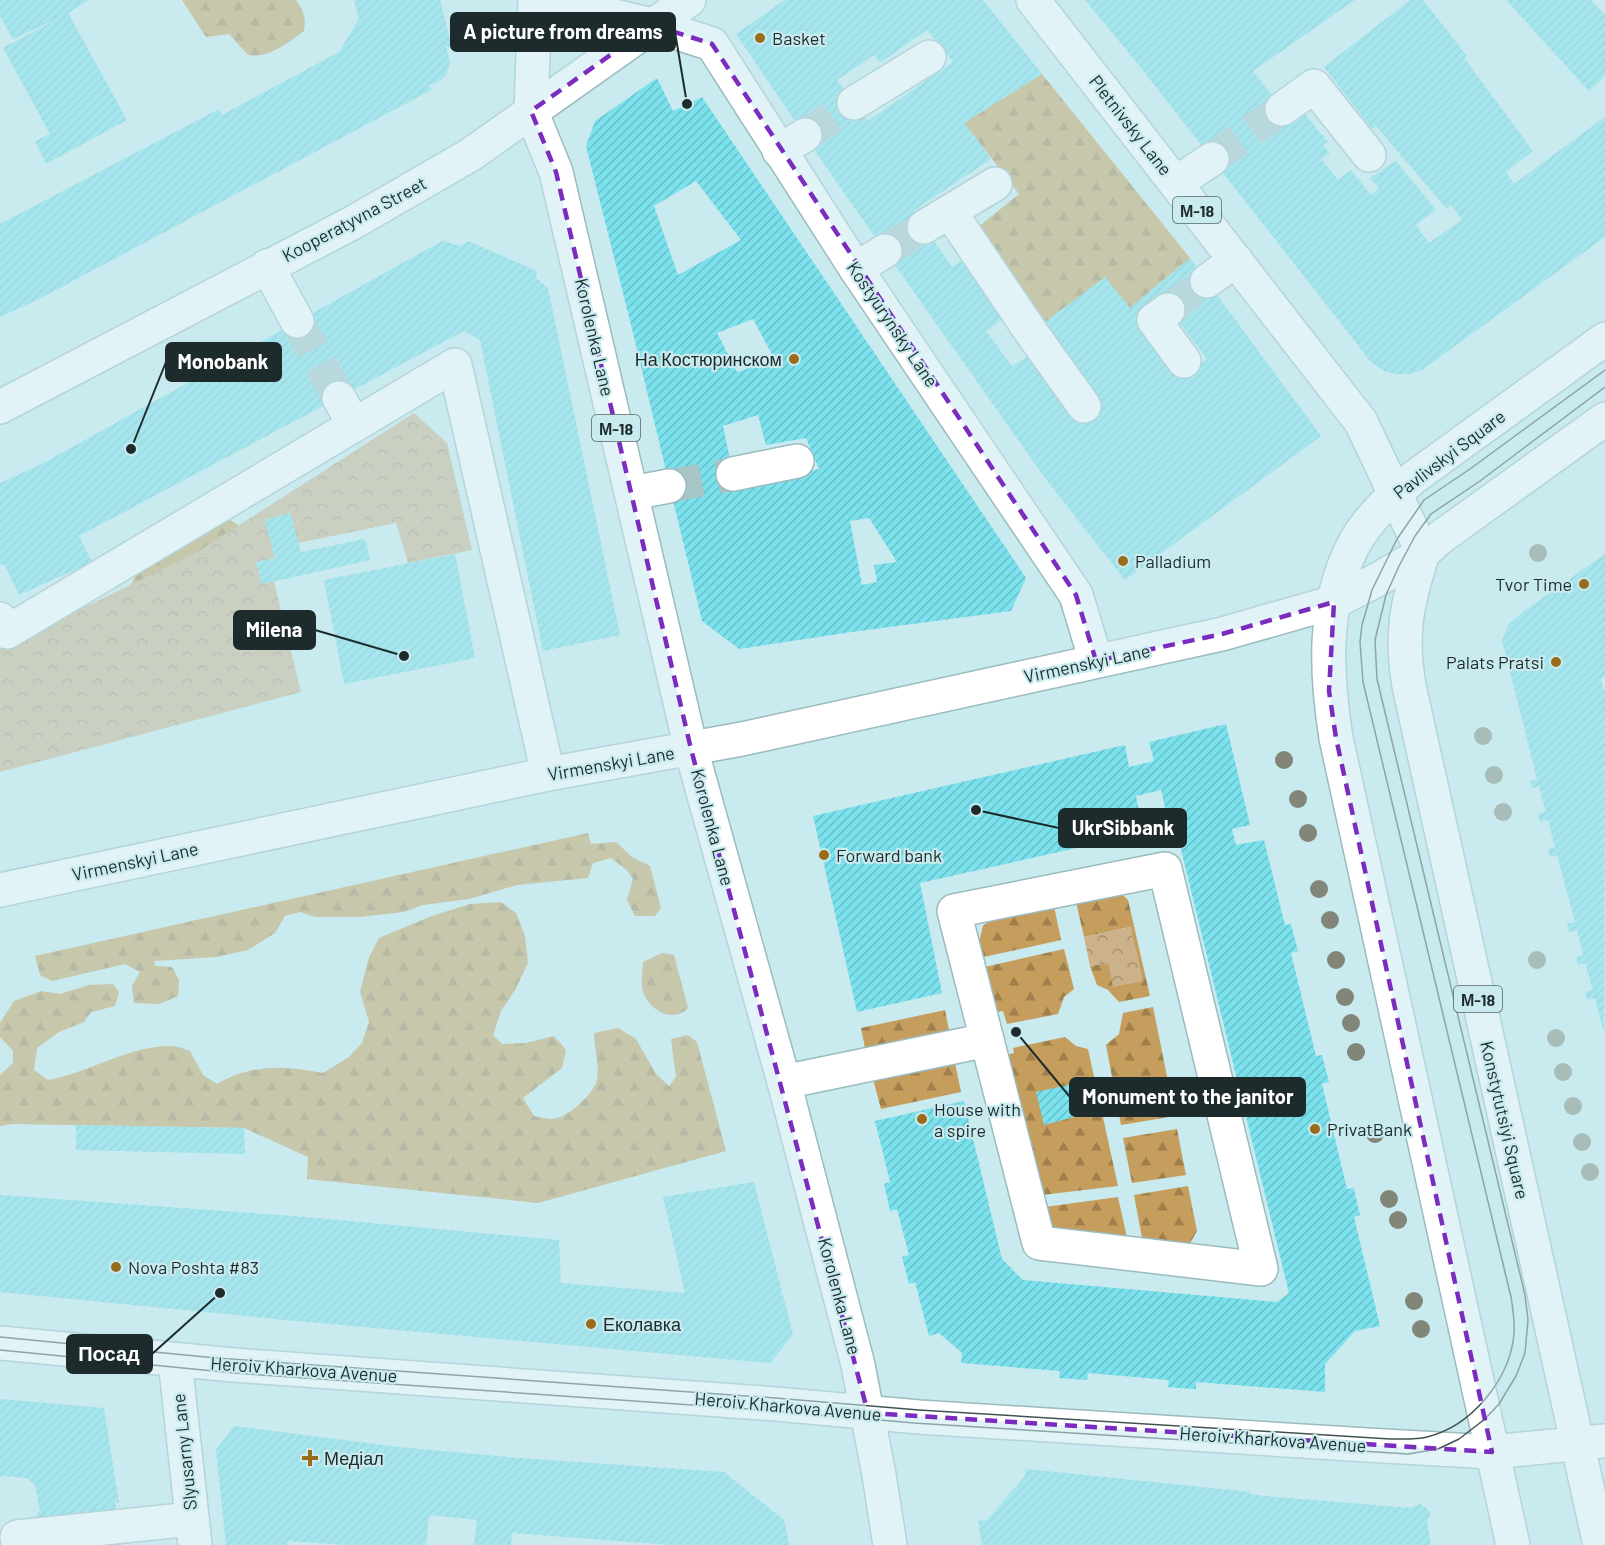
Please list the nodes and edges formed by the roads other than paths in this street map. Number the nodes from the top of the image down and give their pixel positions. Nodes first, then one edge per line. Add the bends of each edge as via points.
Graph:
1 (535, 0) edge
2 (559, 0) edge
3 (689, 0) edge
4 (1033, 0) edge
5 (652, 25) junction
6 (929, 57) dead end
7 (854, 103) tunnel mouth
8 (1282, 109) tunnel mouth
9 (531, 111) junction
10 (1369, 155) dead end
11 (1212, 159) tunnel mouth
12 (1176, 183) junction
13 (995, 184) dead end
14 (885, 251) tunnel mouth
15 (1236, 260) junction
16 (267, 266) junction
17 (856, 269) junction
18 (1207, 281) tunnel mouth
19 (1168, 310) tunnel mouth
20 (297, 321) tunnel mouth
21 (1605, 339) edge
22 (1184, 361) dead end
23 (1084, 406) dead end
24 (0, 407) edge
25 (1605, 419) edge
26 (797, 461) dead end
27 (733, 474) tunnel mouth
28 (669, 486) tunnel mouth
29 (632, 493) junction
30 (1394, 495) junction
31 (1423, 553) junction
32 (1334, 602) junction
33 (0, 619) edge
34 (1096, 661) junction
35 (692, 749) junction
36 (548, 774) junction
37 (0, 891) edge
38 (987, 1040) junction
39 (784, 1082) junction
40 (0, 1343) edge
41 (175, 1360) junction
42 (868, 1413) junction
43 (1591, 1443) edge
44 (1492, 1452) junction
45 (193, 1532) edge
46 (18, 1545) edge
47 (890, 1545) edge
48 (1513, 1545) edge
49 (1600, 1545) edge

1 - 9 main road, М-18
2 - 5 main road, Kostyurynsky Lane
3 - 5 main road, Kooperatyvna Street
4 - 12 main road, Pletnivsky Lane / М-18
5 - 9 main road, Kooperatyvna Street
5 - 17 main road, Kostyurynsky Lane via 712,44 792,143
6 - 7 main road
8 - 10 main road via 1314,86
9 - 16 main road, Kooperatyvna Street via 470,155 354,222
9 - 29 main road, Korolenka Lane / М-18 via 556,172
11 - 12 main road
12 - 15 main road, Pletnivsky Lane / М-18
13 - 23 main road via 937,219 1031,332
14 - 17 main road
15 - 18 main road
15 - 30 main road, Pletnivsky Lane / М-18 via 1361,422
16 - 20 main road
16 - 24 main road, Kooperatyvna Street
17 - 34 main road, Kostyurynsky Lane via 1076,595
19 - 22 main road via 1154,320
21 - 30 main road, Pavlivskyi Square
25 - 31 main road
26 - 27 main road
28 - 29 main road
29 - 35 main road, Korolenka Lane / М-18
30 - 31 main road, Pletnivsky Lane
30 - 32 main road, Pavlivskyi Square via 1353,544
31 - 32 main road, Virmenskyi Lane
31 - 43 main road, Konstytutsiyi Square / М-18 via 1404,632 1415,719
32 - 34 main road, Virmenskyi Lane via 1222,634
32 - 44 main road via 1329,691 1336,738
33 - 36 main road via 7,632 346,412 455,365
34 - 35 main road, Virmenskyi Lane
35 - 36 main road, Virmenskyi Lane
35 - 39 main road, Korolenka Lane
36 - 37 main road, Virmenskyi Lane
38 - 38 main road via 954,911 1165,869 1261,1269 1039,1243
38 - 39 main road
39 - 42 main road, Korolenka Lane
40 - 41 main road, Heroiv Kharkova Avenue
41 - 42 main road, Heroiv Kharkova Avenue
41 - 45 main road, Slyusarny Lane
42 - 44 main road, Heroiv Kharkova Avenue
42 - 47 main road, Korolenka Lane
43 - 44 main road, Heroiv Kharkova Avenue
43 - 49 main road, Konstytutsiyi Square / М-18
44 - 48 main road
45 - 46 main road via 17,1537

